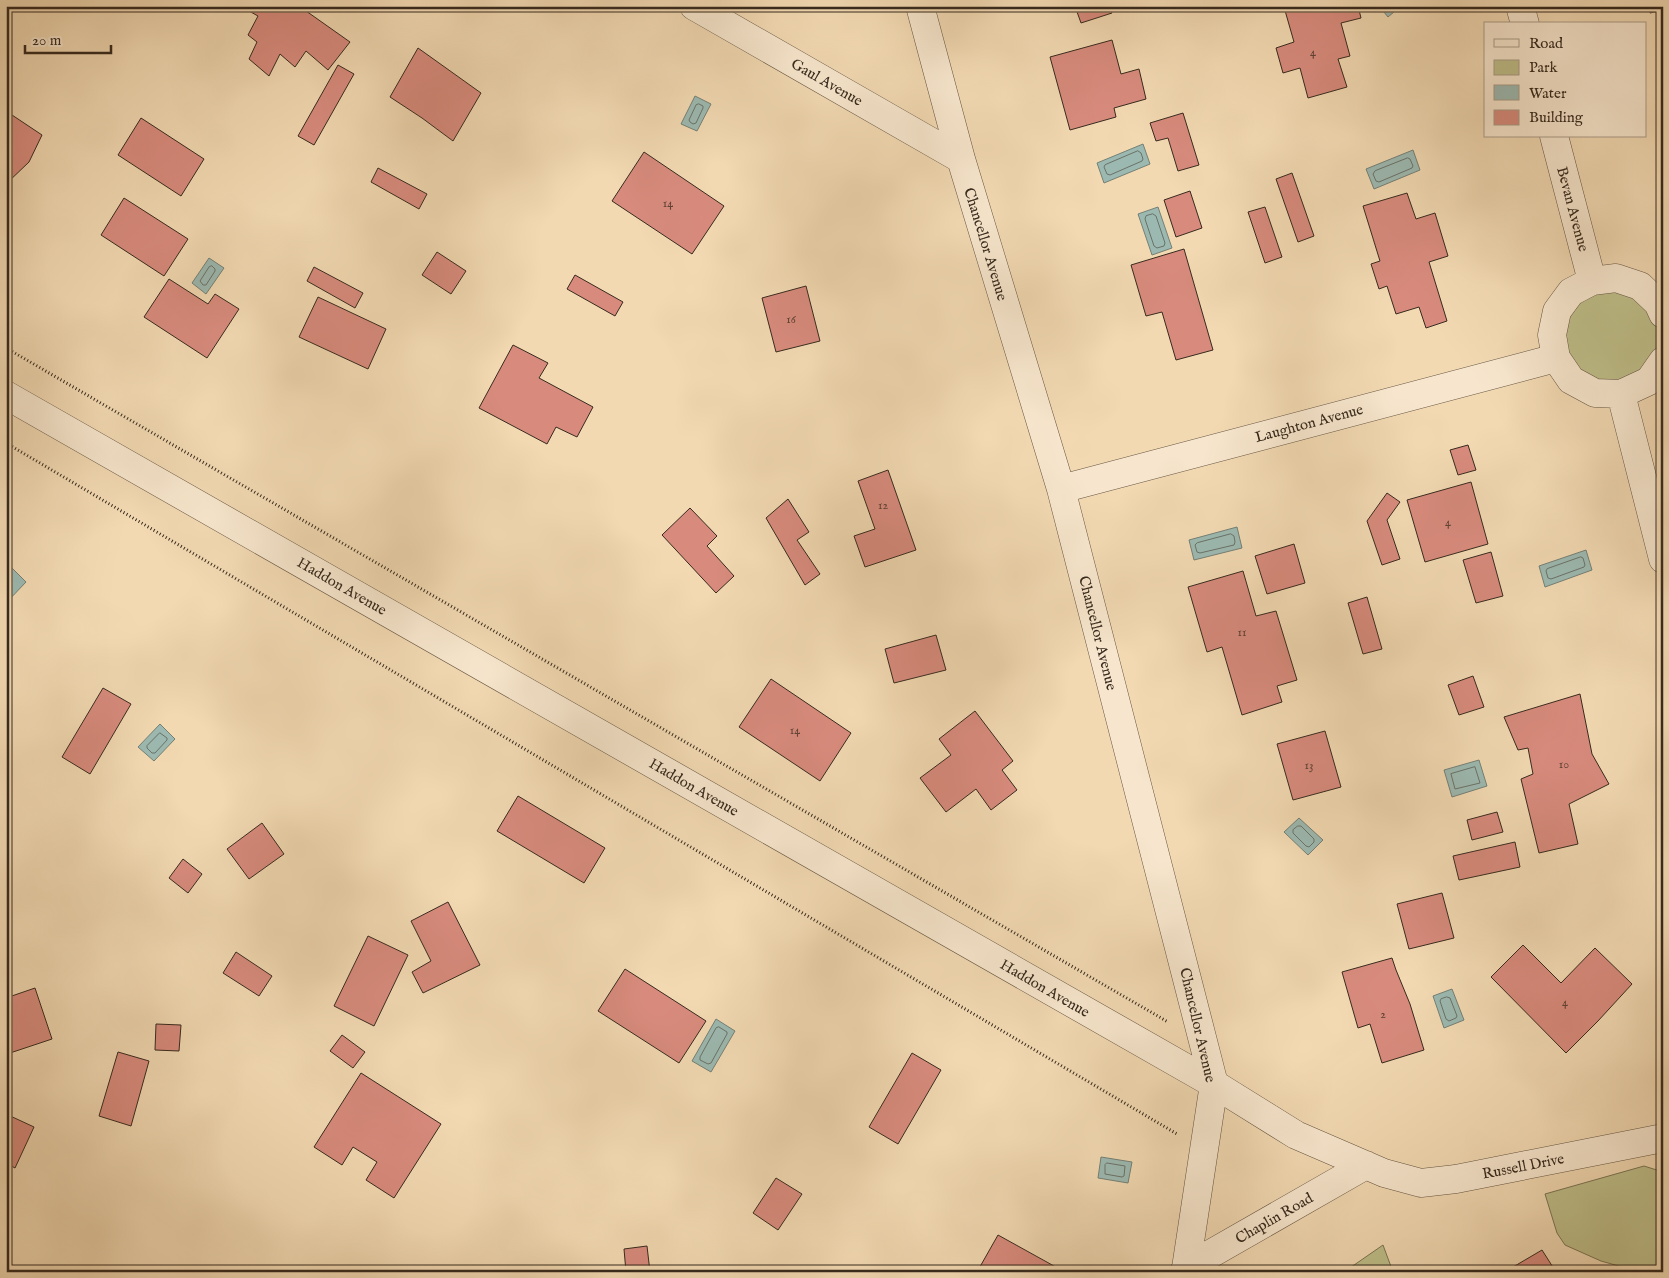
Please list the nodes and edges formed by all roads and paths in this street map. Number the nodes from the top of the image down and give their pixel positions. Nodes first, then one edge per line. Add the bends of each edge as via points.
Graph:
1 (694, 6) edge
2 (920, 6) edge
3 (1520, 6) edge
4 (1524, 22) edge
5 (1555, 138) edge
6 (960, 159) junction
7 (1592, 281) junction
8 (1663, 314) edge
9 (6, 348) edge
10 (1556, 358) junction
11 (1663, 361) edge
12 (1622, 394) junction
13 (6, 395) edge
14 (6, 444) edge
15 (1061, 489) junction
16 (1663, 559) edge
17 (1204, 1042) junction
18 (1214, 1084) junction
19 (1663, 1138) edge
20 (1204, 1150) junction
21 (1375, 1169) junction
22 (1185, 1270) edge

1 - 6 street, Gaul Avenue
2 - 6 street, Chancellor Avenue
3 - 4 street
5 - 7 street, Bevan Avenue
6 - 15 street, Chancellor Avenue
7 - 8 street via 1616,278 1640,286 1658,302
7 - 10 street via 1571,292 1557,312 1552,335
9 - 17 path
10 - 12 street via 1571,380 1595,393
10 - 15 street, Laughton Avenue
11 - 12 street via 1649,381
12 - 16 street
13 - 18 street, Haddon Avenue
14 - 20 path
15 - 17 street, Chancellor Avenue
17 - 18 street, Chancellor Avenue
18 - 20 street, Chancellor Avenue
18 - 21 street, Haddon Avenue via 1296,1134
19 - 21 street, Russell Drive via 1421,1183
20 - 22 street, Chancellor Avenue
21 - 22 street, Chaplin Road

